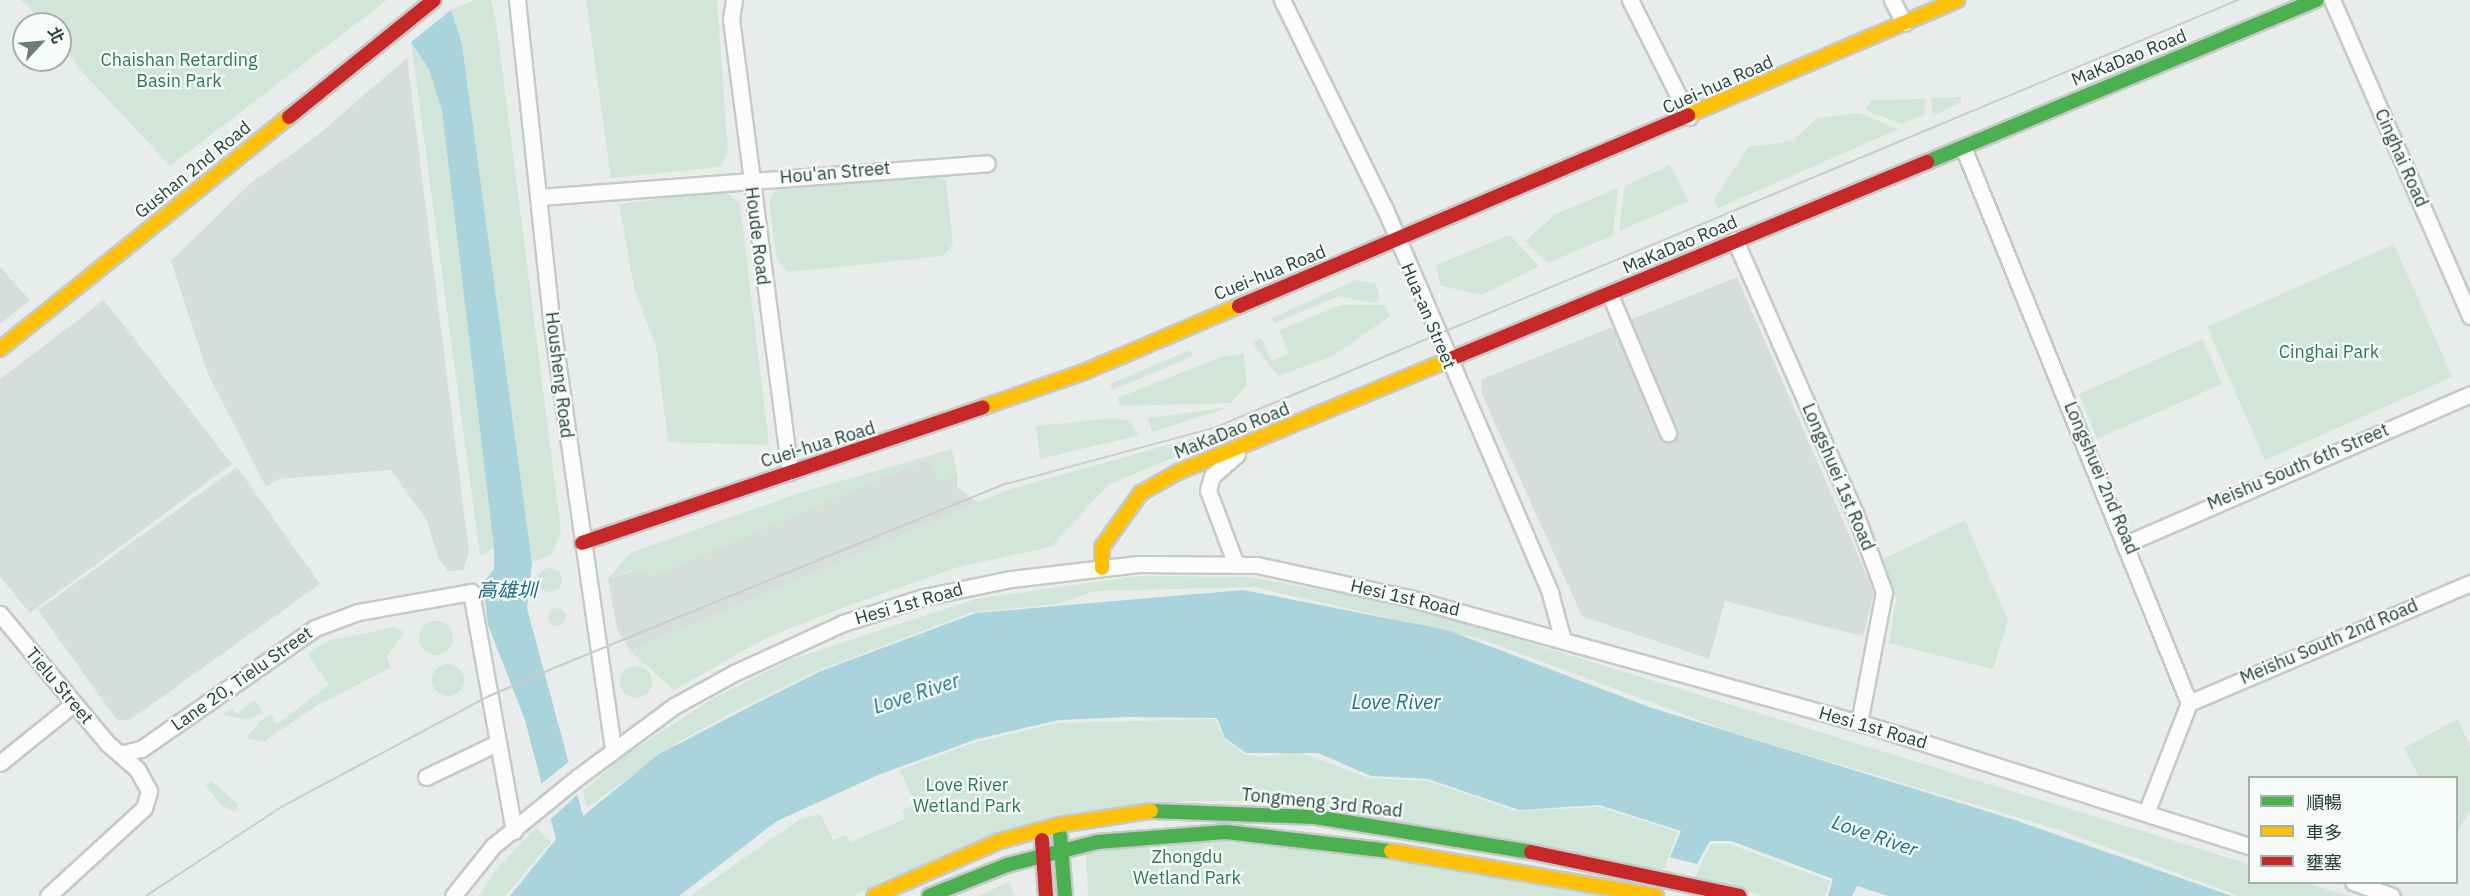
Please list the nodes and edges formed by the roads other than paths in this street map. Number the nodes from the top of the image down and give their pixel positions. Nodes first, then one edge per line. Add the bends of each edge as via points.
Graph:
1 (434, 0) edge
2 (517, 0) edge
3 (734, 0) edge
4 (1282, 0) edge
5 (1630, 0) edge
6 (1892, 0) edge
7 (1957, 0) edge
8 (2317, 0) edge
9 (2332, 0) edge
10 (1904, 23) junction
11 (1689, 117) junction
12 (1963, 147) junction
13 (987, 163) dead end
14 (750, 180) junction
15 (540, 197) junction
16 (1397, 239) junction
17 (1735, 240) junction
18 (1610, 296) junction
19 (2470, 316) edge
20 (0, 349) edge
21 (1448, 362) junction
22 (2470, 394) edge
23 (1668, 434) dead end
24 (1262, 437) junction
25 (790, 472) junction
26 (582, 543) junction
27 (2128, 543) junction
28 (1236, 565) junction
29 (1102, 568) junction
30 (2470, 583) edge
31 (0, 614) edge
32 (1562, 637) junction
33 (2189, 703) junction
34 (74, 704) junction
35 (1859, 723) junction
36 (495, 744) junction
37 (613, 749) junction
38 (123, 753) junction
39 (0, 763) edge
40 (426, 777) dead end
41 (2147, 812) junction
42 (1059, 825) junction
43 (1041, 830) junction
44 (514, 831) junction
45 (2248, 845) edge
46 (1061, 849) junction
47 (1043, 854) junction
48 (2359, 884) edge
49 (904, 889) edge
50 (48, 896) edge
51 (453, 896) edge
52 (874, 896) edge
53 (929, 896) edge
54 (1046, 896) edge
55 (1065, 896) edge
56 (1656, 896) edge
57 (1739, 896) edge
58 (2392, 896) edge

1 - 20 street, Gushan 2nd Road
2 - 15 street, Housheng Road
3 - 14 street, Houde Road via 731,19
4 - 16 street, Hua-an Street
5 - 11 street
6 - 10 street
7 - 10 street, Cuei-hua Road
8 - 12 street, MaKaDao Road
9 - 19 street, Cinghai Road
10 - 11 street, Cuei-hua Road
11 - 16 street, Cuei-hua Road
12 - 17 street, MaKaDao Road
12 - 27 street, Longshuei 2nd Road
13 - 14 street, Hou'an Street
14 - 15 street, Hou'an Street
14 - 25 street, Houde Road
15 - 26 street, Housheng Road
16 - 21 street, Hua-an Street
16 - 25 street, Cuei-hua Road via 1084,372
17 - 18 street, MaKaDao Road
17 - 35 street, Longshuei 1st Road via 1856,513 1884,592
18 - 21 street, MaKaDao Road
18 - 23 street
21 - 24 street, MaKaDao Road
21 - 32 street, Hua-an Street via 1550,593
22 - 27 street, Meishu South 6th Street
24 - 28 street via 1218,469 1208,483
24 - 29 street, MaKaDao Road via 1141,493 1106,540
25 - 26 street, Cuei-hua Road
26 - 37 street, Housheng Road
27 - 33 street, Longshuei 2nd Road
28 - 29 street, Hesi 1st Road
28 - 32 street, Hesi 1st Road via 1409,598
29 - 37 street, Hesi 1st Road via 954,589 843,623 734,673
30 - 33 street, Meishu South 2nd Road
31 - 34 street, Tielu Street
32 - 35 street, Hesi 1st Road
33 - 41 street
34 - 38 street, Tielu Street
34 - 39 street
35 - 41 street, Hesi 1st Road
36 - 38 street, Lane 20, Tielu Street via 471,592 358,612 315,628 141,749
36 - 40 street
36 - 44 street
37 - 44 street, Hesi 1st Road
38 - 50 street, Tielu Street via 146,780 144,807
41 - 45 street, Hesi 1st Road
42 - 43 street, Tongmeng 3rd Road
42 - 46 street
42 - 57 street, Tongmeng 3rd Road via 1151,811 1315,817 1493,844
43 - 47 street
43 - 49 street, Tongmeng 3rd Road
44 - 51 street via 493,846
46 - 47 street, Tongmeng 3rd Road
46 - 55 street
46 - 56 street, Tongmeng 3rd Road via 1155,833 1295,837
47 - 53 street, Tongmeng 3rd Road
47 - 54 street
48 - 58 street
49 - 52 street, Tongmeng 3rd Road

